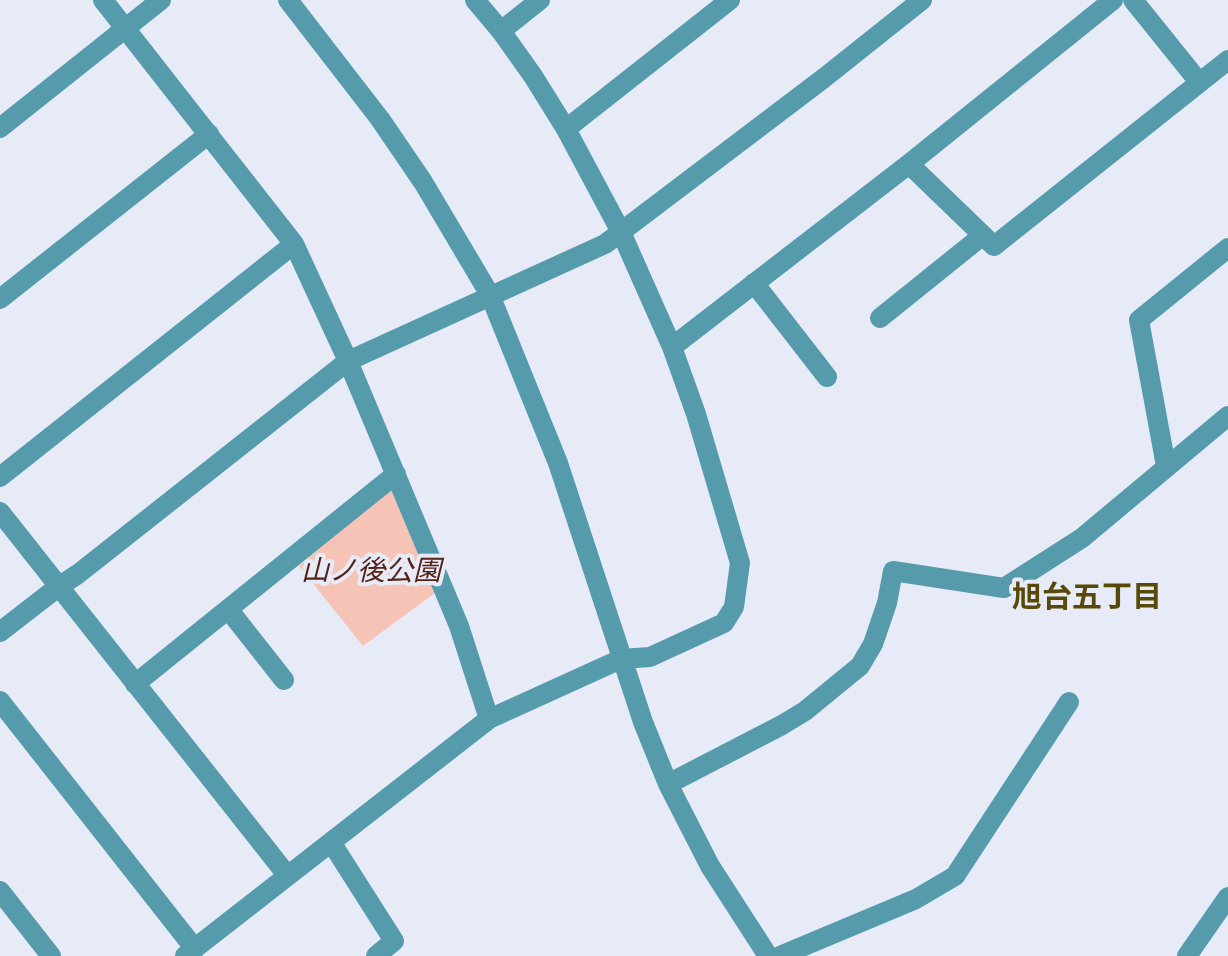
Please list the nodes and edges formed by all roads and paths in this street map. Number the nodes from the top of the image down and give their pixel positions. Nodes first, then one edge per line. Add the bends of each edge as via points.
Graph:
1 (103, 0) edge
2 (161, 0) edge
3 (288, 0) edge
4 (475, 0) edge
5 (540, 0) edge
6 (730, 0) edge
7 (922, 0) edge
8 (1113, 0) edge
9 (1133, 0) edge
10 (125, 28) junction
11 (501, 31) junction
12 (1228, 60) edge
13 (1199, 82) junction
14 (0, 128) edge
15 (566, 129) junction
16 (209, 134) junction
17 (909, 164) junction
18 (621, 232) junction
19 (982, 236) junction
20 (294, 244) junction
21 (1228, 248) edge
22 (754, 283) junction
23 (490, 295) junction
24 (0, 299) edge
25 (880, 318) dead end
26 (672, 347) junction
27 (348, 361) junction
28 (827, 377) dead end
29 (1228, 416) edge
30 (1166, 466) junction
31 (396, 474) junction
32 (0, 477) edge
33 (0, 512) edge
34 (58, 587) junction
35 (228, 609) junction
36 (0, 632) edge
37 (621, 659) junction
38 (284, 680) dead end
39 (135, 684) junction
40 (0, 701) edge
41 (1069, 702) dead end
42 (489, 719) junction
43 (668, 784) junction
44 (331, 842) junction
45 (287, 875) junction
46 (0, 891) edge
47 (1228, 897) edge
48 (190, 952) edge
49 (51, 956) edge
50 (376, 956) edge
51 (768, 956) edge
52 (780, 956) edge
53 (1187, 956) edge

1 - 10 street
2 - 10 street
3 - 23 street via 380,119
4 - 11 street
5 - 11 street
6 - 15 street
7 - 18 street
8 - 17 street
9 - 13 street
10 - 14 street
10 - 16 street
11 - 15 street
12 - 13 street
13 - 19 street via 994,246
15 - 18 street
16 - 20 street
16 - 24 street
17 - 19 street
17 - 22 street
18 - 23 street
18 - 26 street
19 - 25 street
20 - 27 street
20 - 32 street
21 - 30 street via 1139,320
22 - 26 street
22 - 28 street
23 - 27 street
23 - 37 street via 558,463
26 - 37 street via 740,563 734,607 724,623 650,657
27 - 31 street
27 - 34 street
29 - 30 street
30 - 43 street via 1082,538 1004,588 893,571 873,644 860,666 805,711
31 - 35 street
31 - 42 street via 459,626
33 - 34 street
34 - 36 street
34 - 39 street
35 - 38 street
35 - 39 street
37 - 42 street
37 - 43 street
39 - 45 street
40 - 48 street
41 - 52 street via 955,876 916,899
42 - 44 street
43 - 51 street via 710,866
44 - 45 street
44 - 50 street via 394,941
45 - 48 street
46 - 49 street
47 - 53 street

